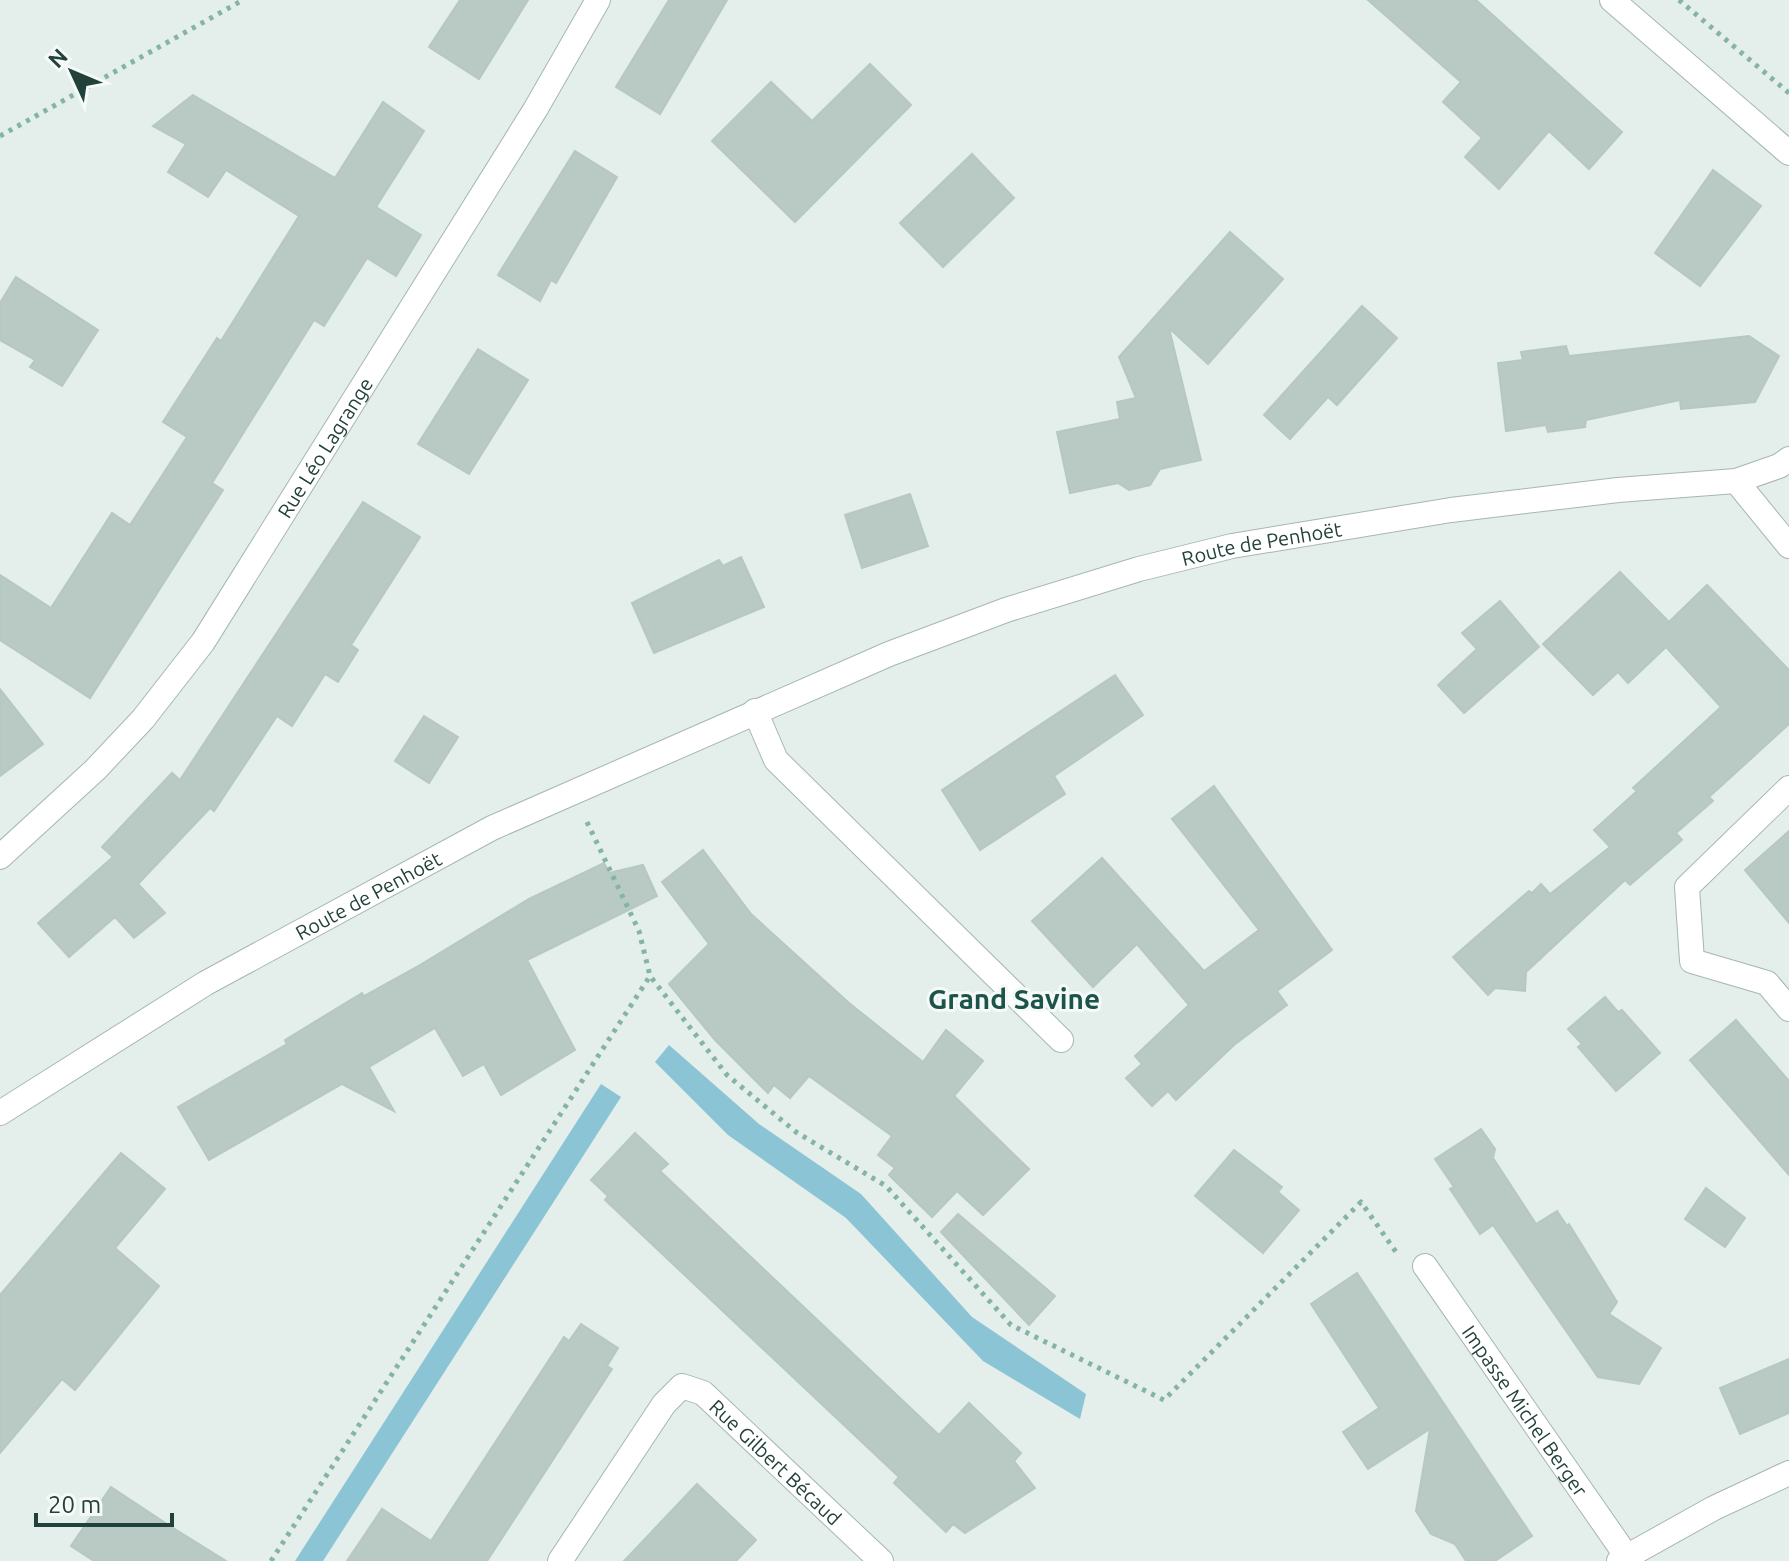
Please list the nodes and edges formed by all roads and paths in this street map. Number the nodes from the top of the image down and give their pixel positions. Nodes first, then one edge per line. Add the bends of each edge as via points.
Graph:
1 (243, 0) edge
2 (598, 0) edge
3 (1612, 0) edge
4 (1679, 0) edge
5 (1789, 93) edge
6 (0, 136) edge
7 (1789, 153) edge
8 (1789, 459) edge
9 (1736, 481) junction
10 (1789, 546) edge
11 (755, 711) junction
12 (1789, 788) edge
13 (584, 814) dead end
14 (0, 857) edge
15 (650, 976) junction
16 (1789, 1009) edge
17 (1061, 1040) dead end
18 (0, 1113) edge
19 (1425, 1266) joint
20 (1789, 1473) edge
21 (1625, 1559) edge
22 (271, 1561) edge
23 (560, 1561) edge
24 (881, 1561) edge

1 - 6 path
2 - 14 street, Rue Léo Lagrange via 527,124 203,642 95,770
3 - 7 street
4 - 5 path
8 - 9 street, Route de Penhoët
9 - 10 street
9 - 11 street, Route de Penhoët via 1451,510 1232,546 1006,610
11 - 17 street via 776,760
11 - 18 street, Route de Penhoët via 478,835 206,983
12 - 16 street via 1687,887 1692,961 1767,983
13 - 15 path via 639,931
15 - 19 path via 727,1075 796,1132 886,1186 1011,1325 1164,1400 1361,1202 1399,1257
15 - 22 path
19 - 21 street, Impasse Michel Berger
20 - 21 street
23 - 24 street, Rue Gilbert Bécaud via 664,1404 682,1386 703,1393

